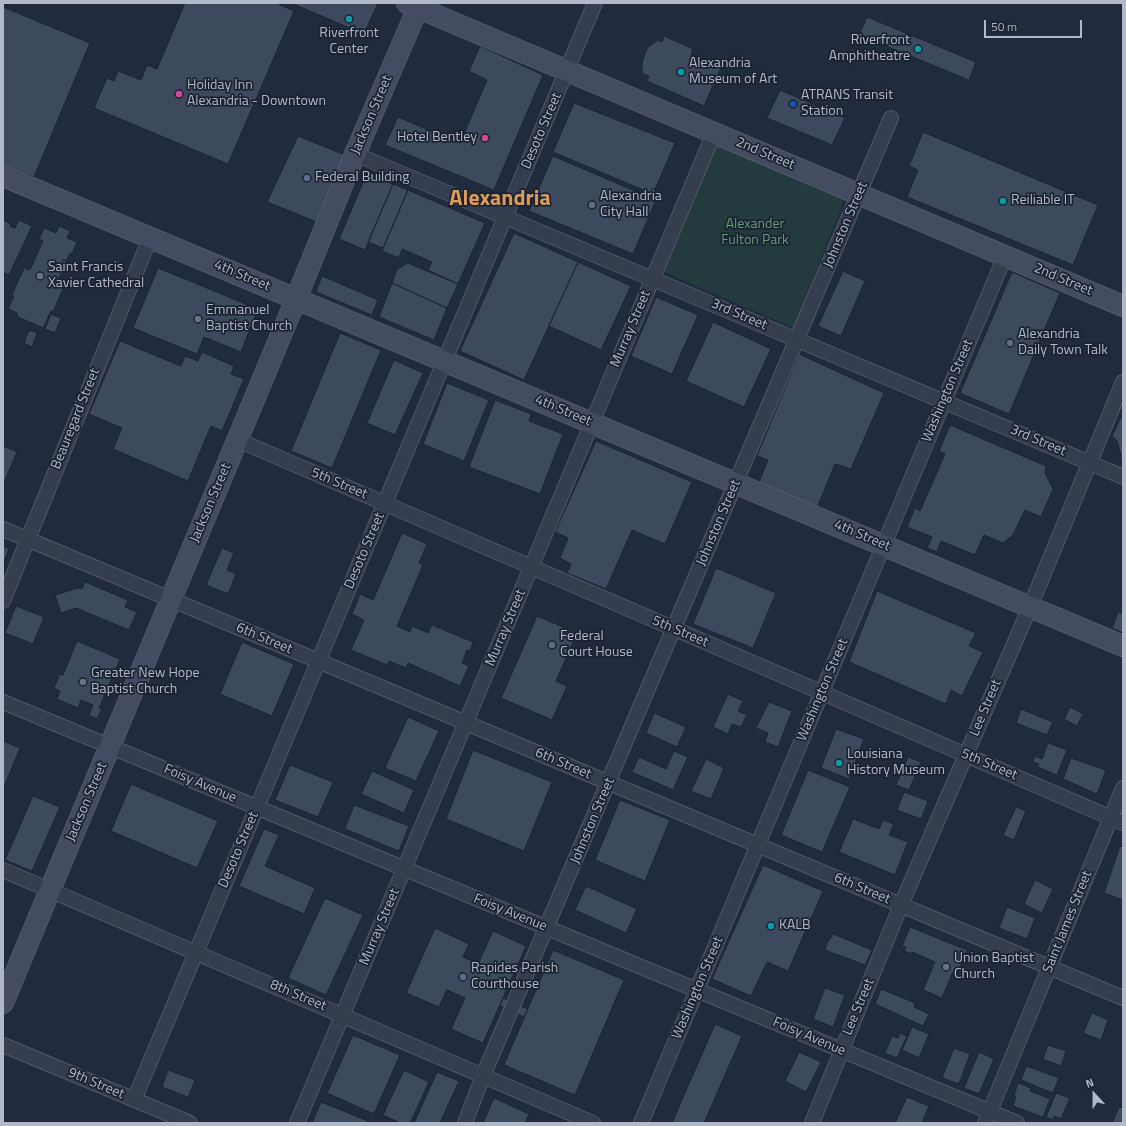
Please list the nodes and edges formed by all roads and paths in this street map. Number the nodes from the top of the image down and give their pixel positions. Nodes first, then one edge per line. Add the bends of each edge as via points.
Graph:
1 (595, 3) edge
2 (415, 5) edge
3 (567, 71) junction
4 (891, 118) dead end
5 (714, 133) junction
6 (355, 154) junction
7 (3, 176) edge
8 (859, 194) junction
9 (505, 217) junction
10 (150, 238) junction
11 (1005, 256) junction
12 (652, 279) junction
13 (296, 299) junction
14 (1123, 306) edge
15 (797, 340) junction
16 (445, 361) junction
17 (1123, 382) edge
18 (944, 402) junction
19 (592, 423) junction
20 (238, 440) junction
21 (1090, 463) junction
22 (1123, 477) edge
23 (736, 484) junction
24 (385, 503) junction
25 (3, 529) edge
26 (28, 540) junction
27 (884, 545) junction
28 (531, 567) junction
29 (171, 600) junction
30 (3, 601) edge
31 (1030, 607) junction
32 (674, 629) junction
33 (1123, 646) edge
34 (319, 662) junction
35 (822, 693) junction
36 (3, 702) edge
37 (466, 723) junction
38 (110, 747) junction
39 (966, 755) junction
40 (609, 783) junction
41 (1123, 788) edge
42 (257, 808) junction
43 (1117, 821) edge
44 (758, 845) junction
45 (404, 869) junction
46 (3, 870) edge
47 (50, 890) junction
48 (901, 905) junction
49 (547, 928) junction
50 (196, 953) junction
51 (1049, 967) junction
52 (697, 990) junction
53 (1123, 998) edge
54 (3, 1003) edge
55 (342, 1016) junction
56 (3, 1045) edge
57 (841, 1050) junction
58 (484, 1076) junction
59 (134, 1100) junction
60 (987, 1117) edge
61 (190, 1123) edge
62 (297, 1123) edge
63 (465, 1123) edge
64 (593, 1123) edge
65 (641, 1123) edge
66 (812, 1123) edge
67 (1017, 1123) edge

1 - 3 street, Desoto Street
2 - 3 main road, 2nd Street
2 - 6 main road, Jackson Street
3 - 5 main road, 2nd Street
3 - 9 street, Desoto Street
4 - 8 street, Johnston Street
5 - 8 main road, 2nd Street
5 - 12 street, Murray Street
6 - 9 street, 3rd Street
6 - 13 main road, Jackson Street
7 - 10 main road, 4th Street
8 - 11 main road, 2nd Street
8 - 15 street, Johnston Street
9 - 12 street, 3rd Street
9 - 16 street, Desoto Street
10 - 13 main road, 4th Street
10 - 26 street, Beauregard Street
11 - 14 main road, 2nd Street
11 - 18 street, Washington Street
12 - 15 street, 3rd Street
12 - 19 street, Murray Street
13 - 16 main road, 4th Street
13 - 20 main road, Jackson Street
15 - 18 street, 3rd Street
15 - 23 street, Johnston Street
16 - 19 main road, 4th Street
16 - 24 street, Desoto Street
17 - 21 street, Lee Street
18 - 21 street, 3rd Street
18 - 27 street, Washington Street
19 - 23 main road, 4th Street
19 - 28 street, Murray Street
20 - 24 street, 5th Street
20 - 29 main road, Jackson Street
21 - 22 street, 3rd Street
21 - 31 street, Lee Street
23 - 27 main road, 4th Street
23 - 32 street, Johnston Street
24 - 28 street, 5th Street
24 - 34 street, Desoto Street
25 - 26 street, 6th Street
26 - 29 street, 6th Street
26 - 30 street, Beauregard Street
27 - 31 main road, 4th Street
27 - 35 street, Washington Street
28 - 32 street, 5th Street
28 - 37 street, Murray Street
29 - 34 street, 6th Street
29 - 38 main road, Jackson Street
31 - 33 main road, 4th Street
31 - 39 street, Lee Street
32 - 35 street, 5th Street
32 - 40 street, Johnston Street
34 - 37 street, 6th Street
34 - 42 street, Desoto Street
35 - 39 street, 5th Street
35 - 44 street, Washington Street
36 - 38 street, Foisy Avenue
37 - 40 street, 6th Street
37 - 45 street, Murray Street
38 - 42 street, Foisy Avenue
38 - 47 main road, Jackson Street
39 - 43 street, 5th Street
39 - 48 street, Lee Street
40 - 44 street, 6th Street
40 - 49 street, Johnston Street
41 - 43 street, Saint James Street
42 - 45 street, Foisy Avenue
42 - 50 street, Desoto Street
43 - 51 street, Saint James Street
44 - 48 street, 6th Street
44 - 52 street, Washington Street
45 - 49 street, Foisy Avenue
45 - 55 street, Murray Street
46 - 47 street, 8th Street
47 - 50 street, 8th Street
47 - 54 main road, Jackson Street
48 - 51 street, 6th Street
48 - 57 street, Lee Street
49 - 52 street, Foisy Avenue
49 - 58 street, Johnston Street
50 - 55 street, 8th Street
50 - 59 street, Desoto Street
51 - 53 street, 6th Street
51 - 60 street, Saint James Street
52 - 57 street, Foisy Avenue
52 - 65 street, Washington Street
55 - 58 street, 8th Street
55 - 62 street, Murray Street
56 - 59 street, 9th Street
57 - 60 street, Foisy Avenue
57 - 66 street, Lee Street
58 - 63 street
58 - 64 street, 8th Street
59 - 61 street, 9th Street
60 - 67 street, Foisy Avenue

